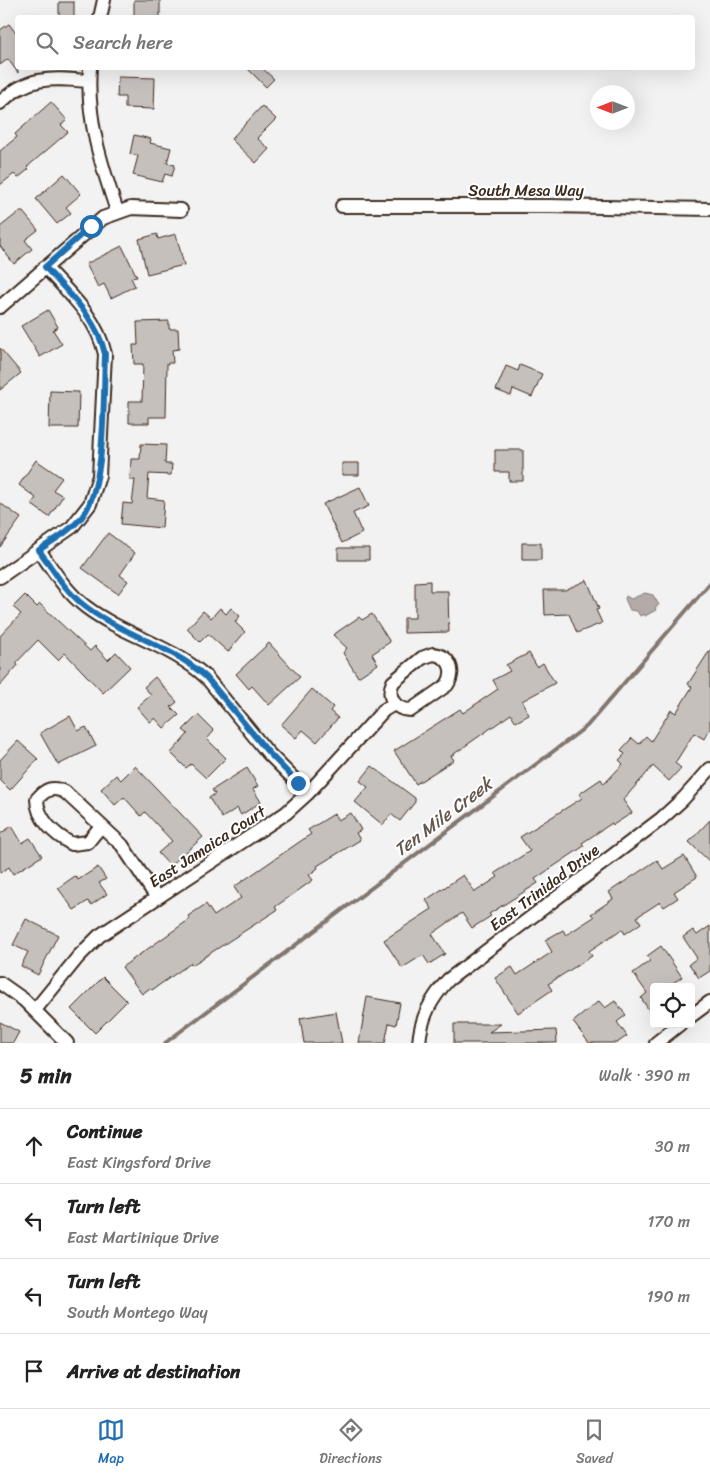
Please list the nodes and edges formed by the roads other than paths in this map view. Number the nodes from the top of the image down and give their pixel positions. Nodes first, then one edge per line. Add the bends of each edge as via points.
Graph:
1 (104, 0) edge
2 (101, 15) edge
3 (90, 70) edge
4 (89, 81) junction
5 (0, 103) edge
6 (342, 206) dead end
7 (710, 209) edge
8 (181, 210) dead end
9 (117, 211) junction
10 (45, 267) junction
11 (0, 307) edge
12 (39, 550) junction
13 (0, 577) edge
14 (394, 704) junction
15 (710, 769) edge
16 (308, 793) junction
17 (101, 826) junction
18 (157, 898) junction
19 (0, 983) edge
20 (710, 1002) edge
21 (35, 1010) junction
22 (695, 1013) edge
23 (675, 1028) edge
24 (67, 1043) edge
25 (419, 1043) edge
26 (656, 1043) edge

1 - 2 street
3 - 4 street
4 - 5 street via 38,80 23,85
4 - 9 street via 93,132
6 - 7 street, South Mesa Way
8 - 9 street via 131,208
9 - 10 street via 91,226
10 - 11 street
10 - 12 street via 96,326 105,354 96,490 90,504 72,527
12 - 13 street
12 - 16 street via 64,586 85,606 195,667
14 - 14 street via 390,693 393,682 422,658 438,655 448,662 452,674 442,689 411,710
14 - 16 street, East Jamaica Court via 384,710
15 - 25 street, East Trinidad Drive via 661,819 448,980 423,1017
16 - 18 street, East Jamaica Court via 274,822
17 - 17 street via 65,792 56,788 45,790 37,799 37,810 42,819 72,844 88,842
17 - 18 street via 122,845
18 - 21 street, East Jamaica Court via 88,946
19 - 21 street
20 - 22 street
21 - 24 street
23 - 26 street

